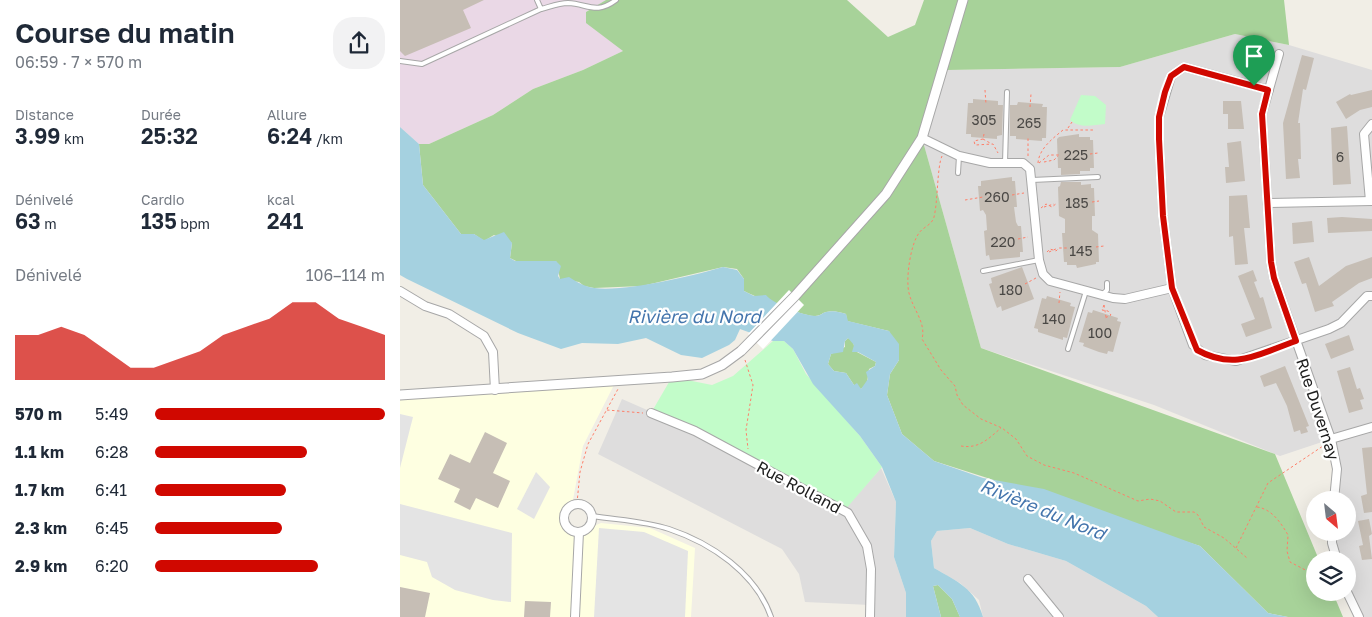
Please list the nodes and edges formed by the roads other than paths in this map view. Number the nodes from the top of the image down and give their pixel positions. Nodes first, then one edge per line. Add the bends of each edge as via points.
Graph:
1 (537, 0) edge
2 (616, 0) edge
3 (963, 0) edge
4 (541, 9) junction
5 (1279, 54) dead end
6 (400, 61) edge
7 (1268, 90) junction
8 (1007, 92) dead end
9 (1372, 124) edge
10 (922, 138) junction
11 (959, 156) junction
12 (1005, 163) junction
13 (958, 173) dead end
14 (1098, 177) dead end
15 (1032, 180) junction
16 (1371, 201) edge
17 (1267, 203) junction
18 (1039, 260) junction
19 (984, 272) dead end
20 (1108, 283) dead end
21 (1172, 288) junction
22 (400, 291) edge
23 (1086, 291) junction
24 (1102, 295) junction
25 (1372, 296) edge
26 (1296, 341) junction
27 (1068, 349) dead end
28 (495, 390) junction
29 (400, 395) edge
30 (651, 413) road end
31 (1372, 427) edge
32 (1331, 439) junction
33 (1335, 491) edge
34 (593, 516) junction
35 (580, 532) junction
36 (1028, 579) dead end
37 (1351, 601) edge
38 (575, 617) edge
39 (771, 617) edge
40 (870, 617) edge
41 (1060, 617) edge
42 (1359, 617) edge

1 - 4 lane
2 - 4 lane via 610,5 590,9 567,3
3 - 10 street
4 - 6 lane via 422,64
5 - 7 street, Rue Duvernay
7 - 17 street, Rue Duvernay via 1262,114
7 - 21 street via 1184,67 1171,76 1159,117 1163,216
8 - 12 lane
9 - 16 street via 1364,134
10 - 11 street
10 - 28 street via 886,194 753,340 722,365 702,374
11 - 12 street
11 - 13 lane
12 - 15 street via 1023,163 1030,169
14 - 15 lane
15 - 18 street
16 - 17 street
17 - 26 street, Rue Duvernay via 1274,278
18 - 19 lane
18 - 23 street via 1043,274 1050,281
20 - 24 lane
21 - 24 street via 1125,298
21 - 26 street via 1193,345 1205,355 1236,362
22 - 28 street via 425,306 449,314 484,336 493,352
23 - 24 street
23 - 27 lane
25 - 26 street via 1367,296 1340,323
26 - 32 street, Rue Duvernay
28 - 29 street
30 - 40 street, Rue Rolland via 695,431 848,513 867,546 871,569
31 - 32 street
32 - 33 street, Rue Duvernay via 1337,469
34 - 35 street via 589,528
34 - 35 street via 587,506 577,503 566,510 564,519 568,529
34 - 39 lane via 669,529 710,548 754,584
35 - 38 street
36 - 41 street
37 - 42 street

